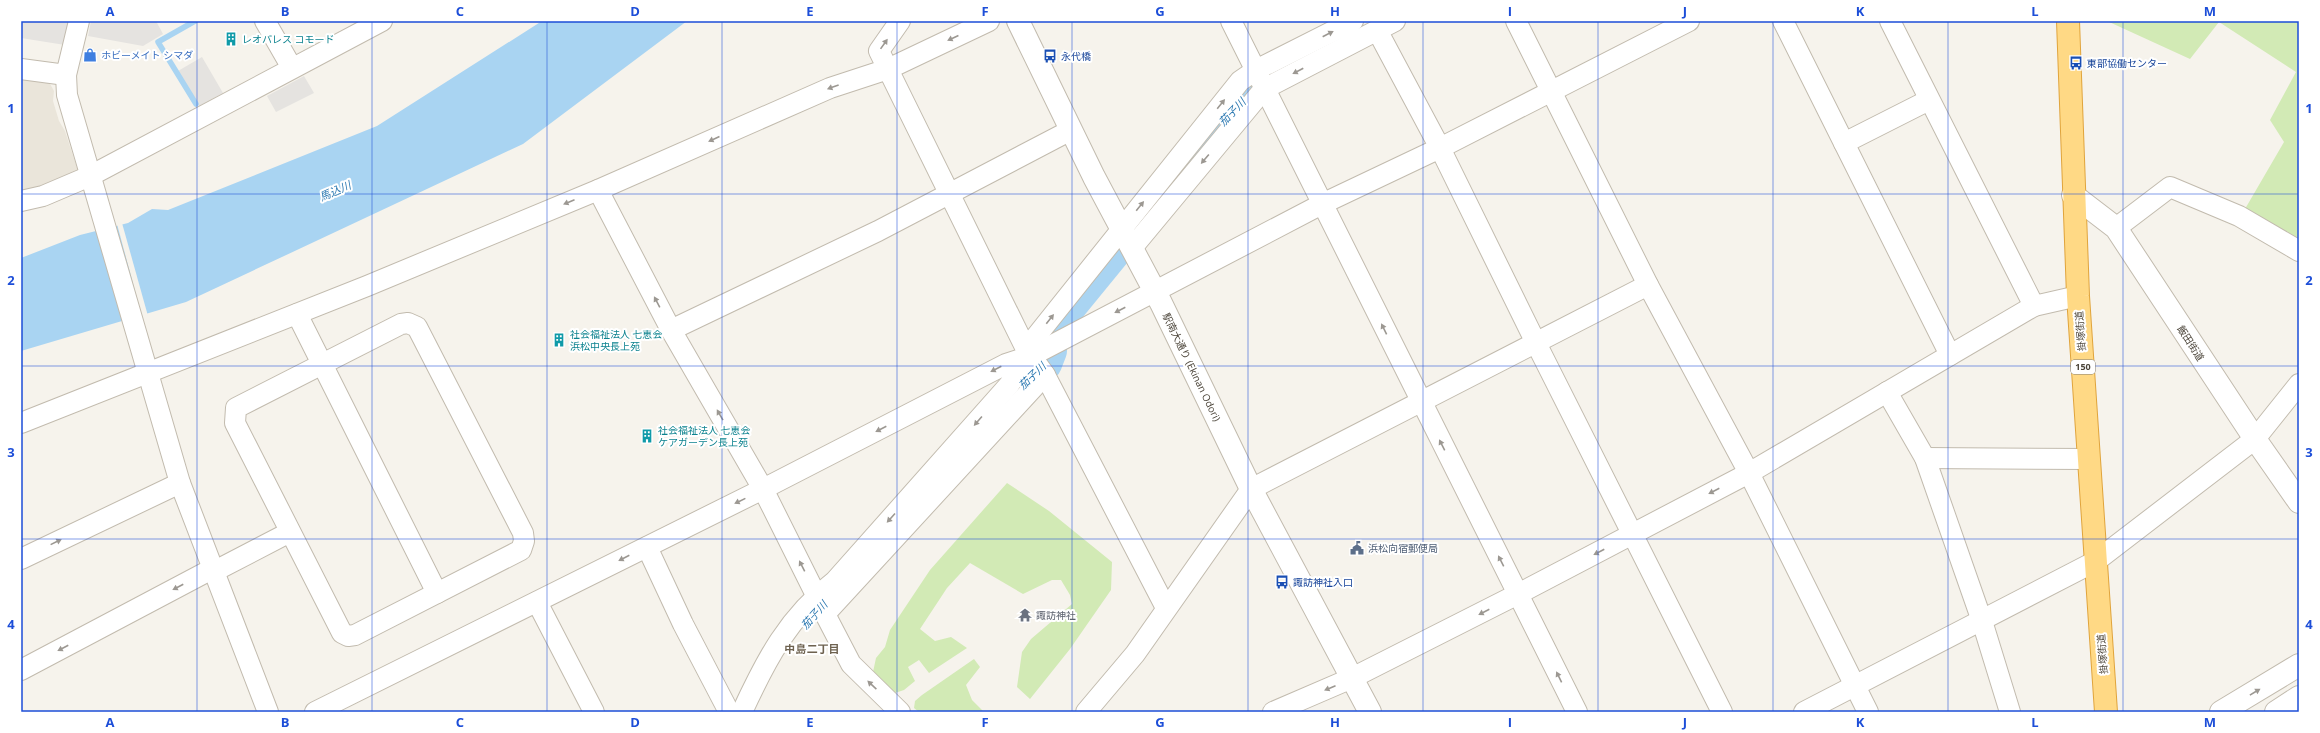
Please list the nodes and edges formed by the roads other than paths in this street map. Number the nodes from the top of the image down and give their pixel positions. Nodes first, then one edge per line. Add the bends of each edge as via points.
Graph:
1 (79, 21) edge
2 (265, 21) edge
3 (382, 21) edge
4 (900, 21) edge
5 (989, 21) edge
6 (1018, 21) edge
7 (1231, 21) edge
8 (1353, 21) edge
9 (1395, 21) edge
10 (1516, 21) edge
11 (1689, 21) edge
12 (1783, 21) edge
13 (1890, 21) edge
14 (2068, 21) edge
15 (1377, 30) junction
16 (292, 68) junction
17 (21, 69) edge
18 (888, 69) junction
19 (1256, 70) junction
20 (66, 75) junction
21 (1264, 90) junction
22 (1552, 92) junction
23 (1929, 100) junction
24 (1072, 130) junction
25 (1844, 143) junction
26 (1440, 148) junction
27 (90, 176) junction
28 (598, 190) junction
29 (948, 194) junction
30 (2073, 195) junction
31 (21, 201) edge
32 (1322, 204) junction
33 (2116, 228) junction
34 (1127, 238) junction
35 (2299, 252) edge
36 (1648, 285) junction
37 (1155, 292) junction
38 (2078, 296) junction
39 (2034, 306) junction
40 (297, 314) junction
41 (671, 330) junction
42 (1536, 343) junction
43 (1950, 355) junction
44 (1039, 358) junction
45 (321, 364) junction
46 (145, 367) junction
47 (2299, 384) edge
48 (1887, 392) junction
49 (1420, 402) junction
50 (21, 424) edge
51 (2255, 440) junction
52 (1925, 458) junction
53 (2089, 460) junction
54 (1749, 474) junction
55 (180, 483) junction
56 (763, 489) junction
57 (1251, 489) junction
58 (2299, 502) edge
59 (290, 532) junction
60 (1633, 534) junction
61 (646, 547) junction
62 (21, 559) edge
63 (2096, 562) junction
64 (213, 570) junction
65 (437, 593) junction
66 (1518, 594) junction
67 (537, 602) junction
68 (821, 605) junction
69 (1166, 608) junction
70 (1982, 621) junction
71 (2299, 665) edge
72 (21, 670) edge
73 (1352, 678) junction
74 (1854, 686) junction
75 (2299, 697) edge
76 (268, 712) edge
77 (315, 712) edge
78 (594, 712) edge
79 (729, 712) edge
80 (742, 712) edge
81 (900, 712) edge
82 (1086, 712) edge
83 (1273, 712) edge
84 (1370, 712) edge
85 (1577, 712) edge
86 (1722, 712) edge
87 (1804, 712) edge
88 (1868, 712) edge
89 (2010, 712) edge
90 (2106, 712) edge
91 (2221, 712) edge
92 (2276, 712) edge

1 - 20 street
2 - 16 street
3 - 16 street
18 -> 4 street via 879,51
5 -> 18 street
6 - 24 street, 駅南大通り (Ekinan Odori)
7 - 19 street
19 -> 8 street
9 - 15 street
10 - 22 street
11 - 22 street
12 - 25 street
13 - 23 street
14 - 30 highway, 掛塚街道 / 150
15 -> 21 street
15 - 26 street
16 - 27 street
17 - 20 street
18 -> 28 street via 830,88
18 - 29 street
19 - 21 street
34 -> 19 street via 1240,81
20 - 27 street via 67,95
21 - 32 street
21 -> 34 street
22 - 26 street
22 - 36 street
23 - 25 street
23 - 39 street
24 - 29 street
24 - 34 street, 駅南大通り (Ekinan Odori)
25 - 43 street
26 - 32 street
26 - 42 street
27 - 31 street via 43,196
27 - 46 street
28 -> 40 street
41 -> 28 street
29 - 41 street via 878,231
29 - 44 street
30 - 33 street, 飯田街道
30 - 38 highway, 掛塚街道 / 150
32 - 37 street
49 -> 32 street
33 - 35 street via 2170,187 2240,216
33 - 51 street, 飯田街道
34 - 37 street, 駅南大通り (Ekinan Odori)
44 -> 34 street
36 - 42 street
36 - 54 street
37 -> 44 street
37 - 57 street, 駅南大通り (Ekinan Odori)
38 - 39 street
38 - 53 highway, 掛塚街道 / 150
39 - 43 street
40 - 45 street
40 - 46 street
56 -> 41 street
42 - 49 street
42 - 60 street
43 - 48 street
44 -> 56 street via 1006,364
44 - 68 street via 1009,386 834,581
44 - 69 street
45 - 59 street via 236,408 234,415 235,423
45 - 65 street
45 - 65 street via 401,324 408,322 417,327 523,533 521,550
46 - 50 street
46 - 55 street
47 - 51 street
48 - 52 street
48 - 54 street
49 - 57 street
66 -> 49 street
51 - 58 street, 飯田街道
51 - 63 street
52 - 53 street
52 - 70 street
53 - 63 highway, 掛塚街道 / 150
54 -> 60 street
54 - 74 street
62 -> 55 street
55 - 64 street
56 -> 61 street
68 -> 56 street
57 - 69 street
57 - 73 street, 駅南大通り (Ekinan Odori)
59 - 64 street
59 - 65 street via 342,633 348,636 355,635
60 -> 66 street
60 - 86 street
61 -> 67 street
61 - 79 street
63 - 70 street
63 - 90 highway, 掛塚街道 / 150
64 -> 72 street
64 - 76 street
66 -> 73 street
85 -> 66 street
67 - 77 street
67 - 78 street
68 - 80 street via 770,654
81 -> 68 street via 851,664
69 - 82 street via 1135,654
70 - 74 street
70 - 89 street
91 -> 71 street
73 -> 83 street
73 - 84 street, 駅南大通り (Ekinan Odori)
74 - 87 street
74 - 88 street
75 - 92 street

